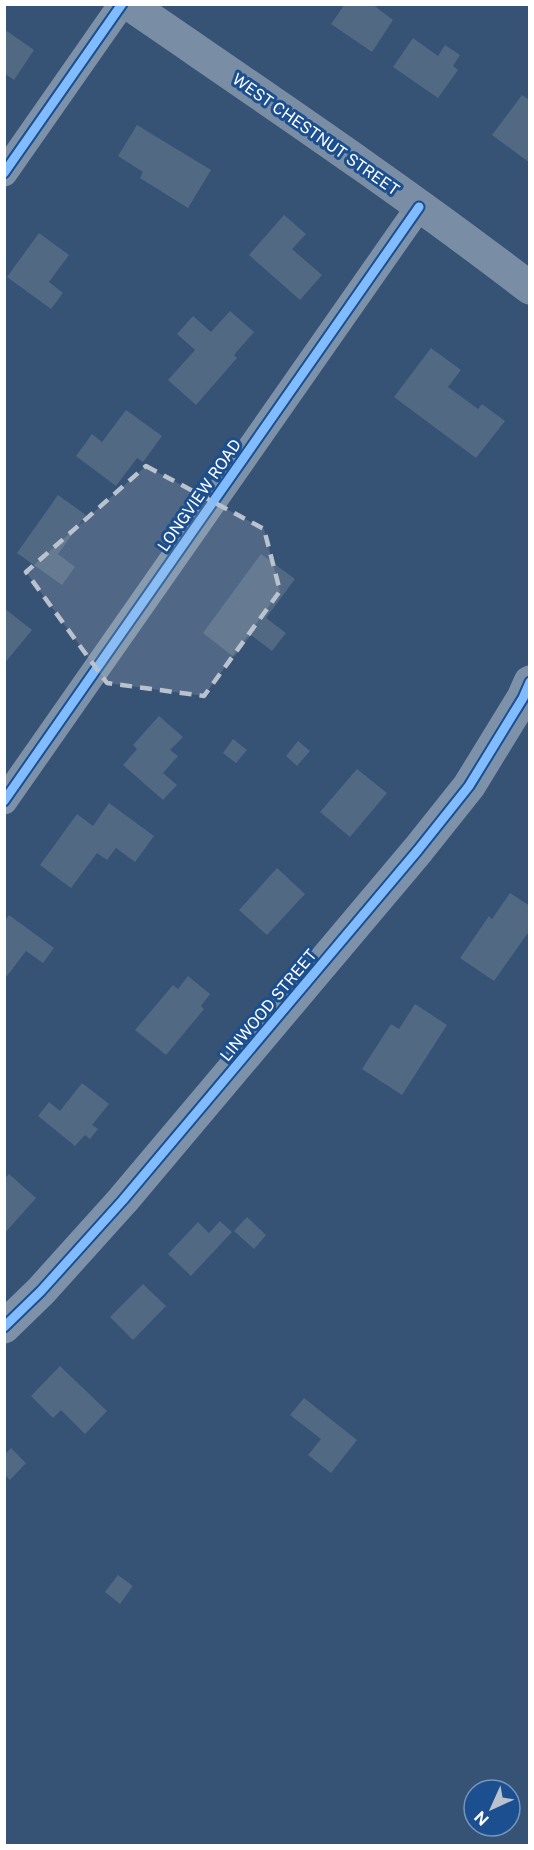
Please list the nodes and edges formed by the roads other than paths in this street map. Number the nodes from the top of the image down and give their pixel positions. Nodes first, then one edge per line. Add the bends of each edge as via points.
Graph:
1 (122, 4) edge
2 (129, 4) edge
3 (4, 172) edge
4 (419, 207) junction
5 (530, 288) edge
6 (530, 682) edge
7 (4, 801) edge
8 (4, 1327) edge

1 - 3 street
2 - 4 main road, WEST CHESTNUT STREET
4 - 5 main road, WEST CHESTNUT STREET
4 - 7 street, LONGVIEW ROAD
6 - 8 street, LINWOOD STREET via 474,777 418,850 123,1200

